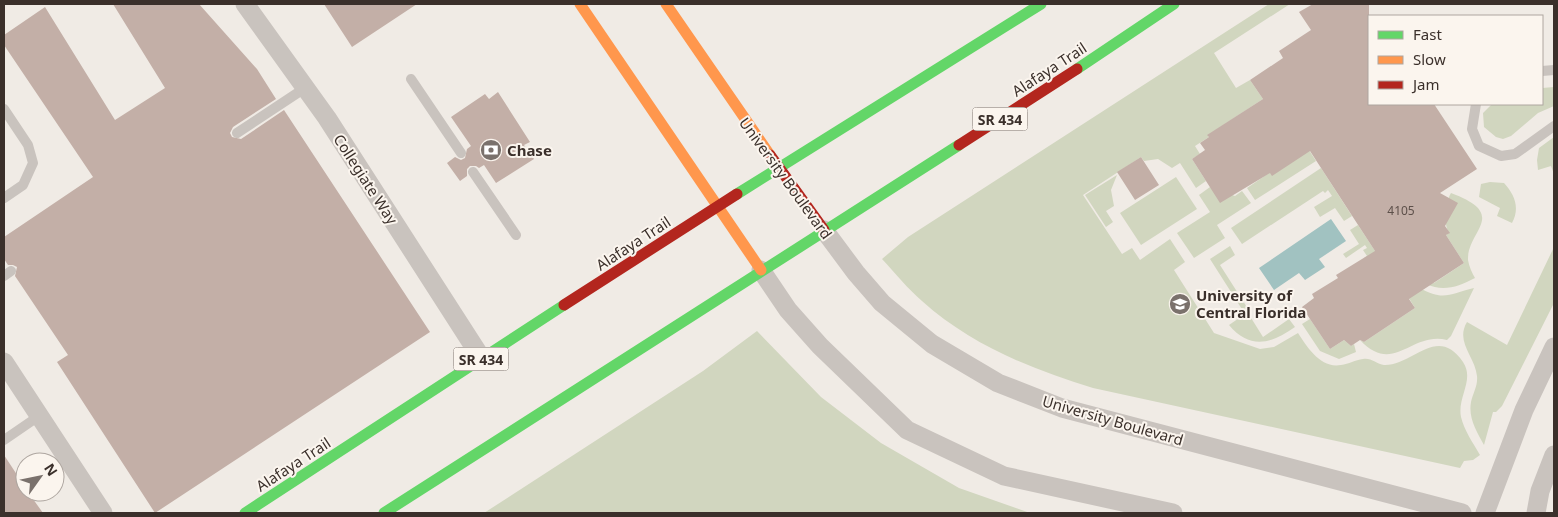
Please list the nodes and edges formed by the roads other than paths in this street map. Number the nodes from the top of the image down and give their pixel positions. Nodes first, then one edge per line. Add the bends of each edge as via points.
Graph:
1 (245, 4) edge
2 (580, 4) edge
3 (666, 4) edge
4 (1041, 4) edge
5 (1174, 4) edge
6 (411, 79) dead end
7 (305, 88) junction
8 (1476, 105) edge
9 (4, 109) edge
10 (1554, 126) edge
11 (237, 133) dead end
12 (461, 154) dead end
13 (779, 168) junction
14 (473, 172) dead end
15 (4, 198) edge
16 (717, 207) junction
17 (824, 230) junction
18 (516, 236) dead end
19 (761, 270) junction
20 (1554, 347) edge
21 (482, 359) junction
22 (4, 362) edge
23 (39, 416) junction
24 (4, 440) edge
25 (1554, 455) edge
26 (104, 513) edge
27 (245, 513) edge
28 (384, 513) edge
29 (1173, 513) edge
30 (1462, 513) edge
31 (1485, 513) edge
32 (1536, 513) edge

1 - 7 street, Collegiate Way
2 - 16 main road
3 - 13 main road, University Boulevard
4 - 13 main road, Alafaya Trail / SR 434
5 - 17 main road, Alafaya Trail / SR 434 via 1046,90
6 - 12 lane
7 - 11 lane
7 - 21 street, Collegiate Way
8 - 10 lane via 1472,129 1478,146 1501,156 1515,154
9 - 15 lane via 28,145 33,163 23,185
13 - 16 main road, Alafaya Trail / SR 434
13 - 17 main road, University Boulevard
14 - 18 lane
16 - 19 main road
16 - 21 main road, Alafaya Trail / SR 434
17 - 19 main road, Alafaya Trail / SR 434
17 - 30 street, University Boulevard via 882,303 932,344 998,383 1062,408
19 - 28 main road, Alafaya Trail / SR 434
19 - 29 street via 788,310 820,346 908,430 1004,476
20 - 31 street via 1524,410
21 - 27 main road, Alafaya Trail / SR 434
22 - 23 street
23 - 24 lane
23 - 26 street
25 - 32 street via 1540,490

